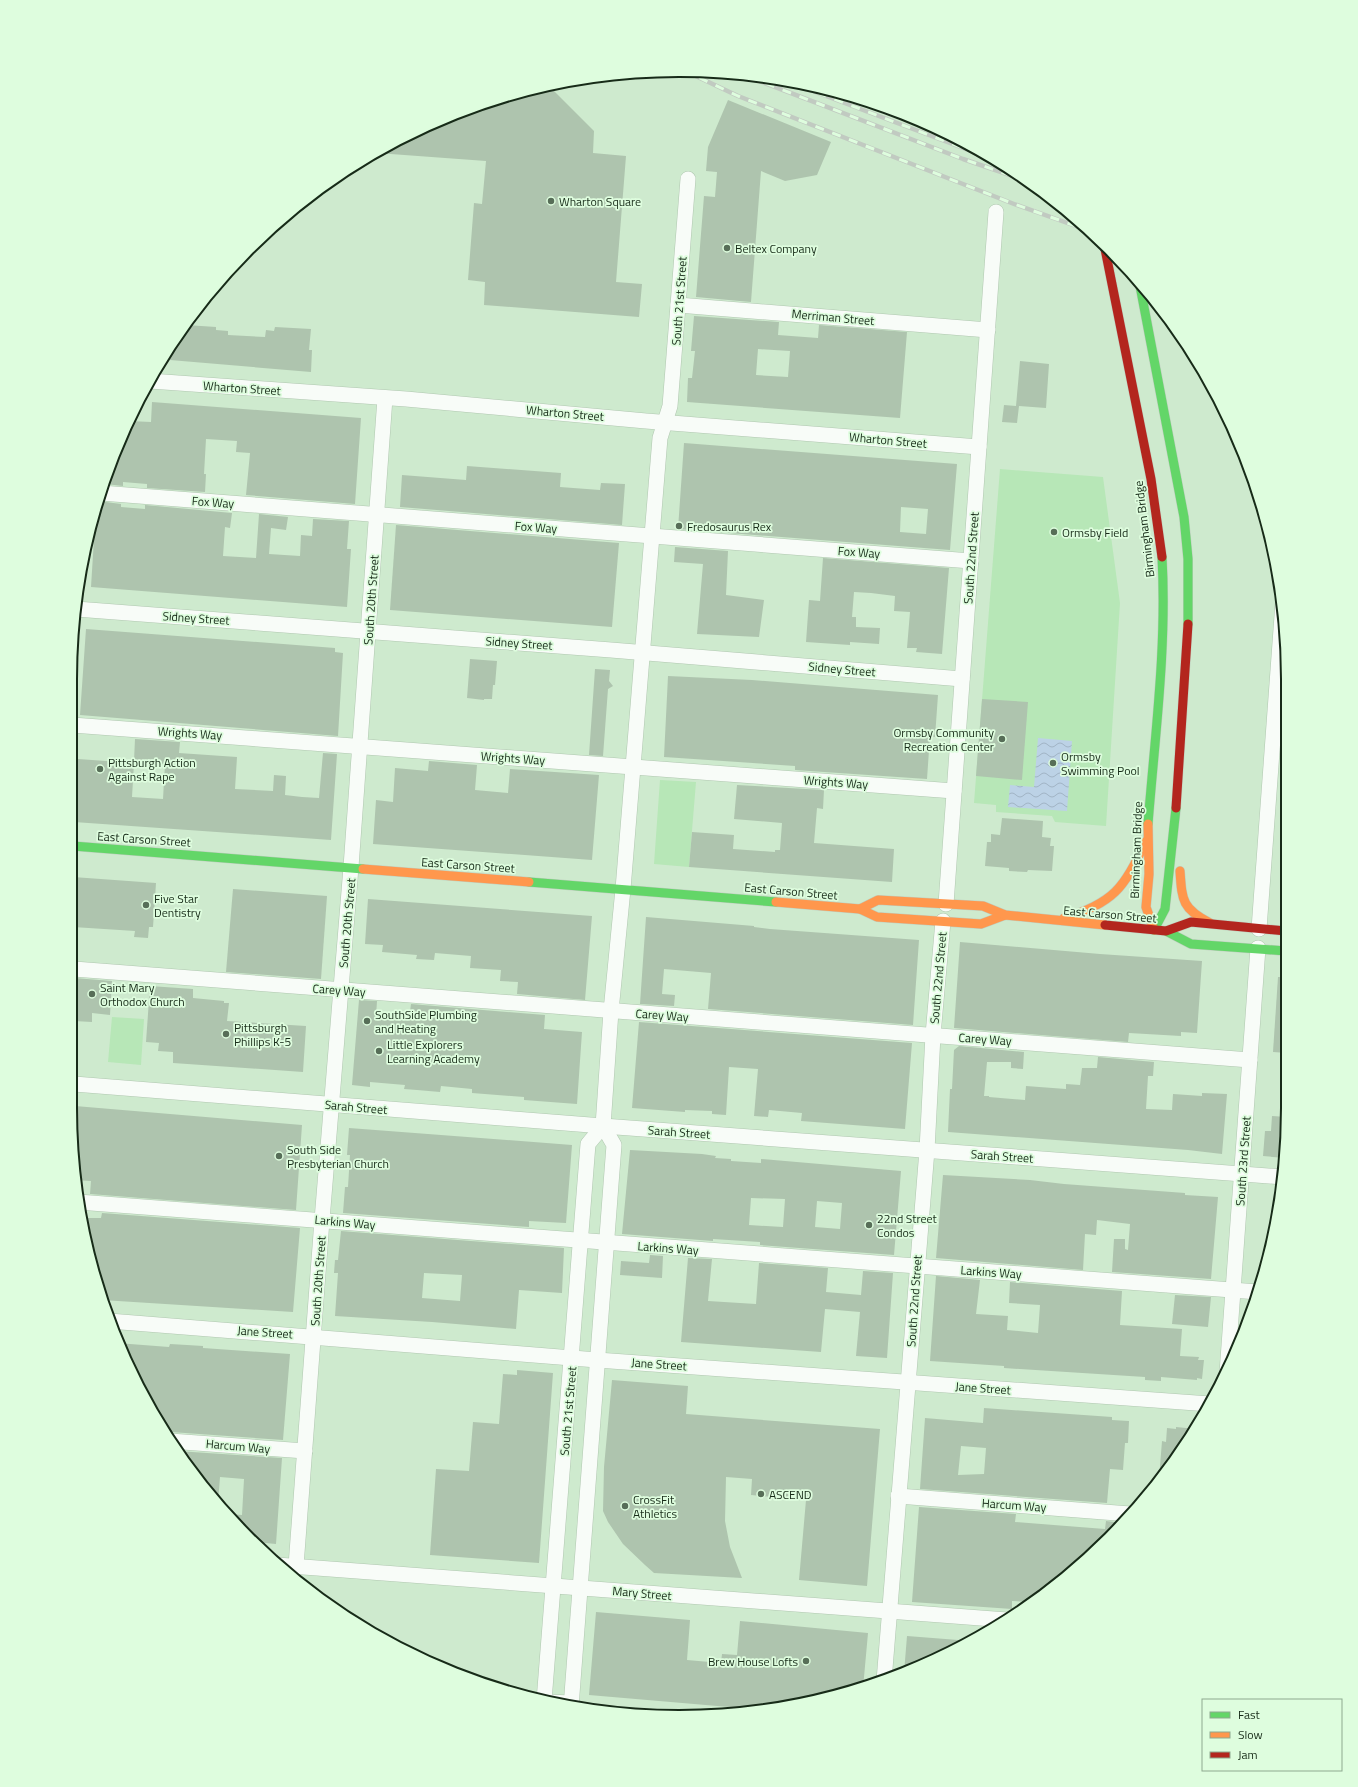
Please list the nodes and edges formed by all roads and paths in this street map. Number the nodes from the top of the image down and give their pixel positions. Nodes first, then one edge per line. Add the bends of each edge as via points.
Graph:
1 (688, 179) dead end
2 (996, 212) dead end
3 (1106, 254) edge
4 (1141, 294) edge
5 (678, 305) junction
6 (988, 330) junction
7 (156, 381) edge
8 (385, 398) junction
9 (665, 422) junction
10 (979, 447) junction
11 (107, 493) edge
12 (377, 515) junction
13 (652, 536) junction
14 (971, 561) junction
15 (81, 609) edge
16 (369, 631) junction
17 (642, 652) junction
18 (1281, 673) edge
19 (962, 679) junction
20 (1280, 701) edge
21 (77, 725) edge
22 (360, 746) junction
23 (633, 767) junction
24 (954, 791) junction
25 (1147, 835) junction
26 (1174, 836) junction
27 (77, 846) edge
28 (351, 868) junction
29 (623, 888) junction
30 (946, 904) junction
31 (860, 909) junction
32 (1005, 915) junction
33 (1052, 920) junction
34 (943, 921) junction
35 (1215, 925) junction
36 (1259, 929) junction
37 (1154, 930) junction
38 (1166, 931) junction
39 (1281, 931) edge
40 (1258, 948) junction
41 (1281, 950) edge
42 (77, 969) edge
43 (341, 990) junction
44 (611, 1011) junction
45 (933, 1035) junction
46 (1250, 1060) junction
47 (77, 1084) edge
48 (332, 1105) junction
49 (603, 1126) junction
50 (927, 1150) junction
51 (1242, 1174) junction
52 (1277, 1177) edge
53 (85, 1203) edge
54 (322, 1220) junction
55 (581, 1241) junction
56 (606, 1244) junction
57 (917, 1266) junction
58 (1232, 1290) junction
59 (1252, 1292) edge
60 (116, 1321) edge
61 (314, 1336) junction
62 (1228, 1353) edge
63 (572, 1357) junction
64 (597, 1360) junction
65 (908, 1382) junction
66 (1203, 1403) edge
67 (177, 1441) edge
68 (305, 1451) junction
69 (898, 1496) junction
70 (1124, 1514) edge
71 (288, 1566) edge
72 (296, 1566) junction
73 (553, 1586) junction
74 (579, 1588) junction
75 (889, 1612) junction
76 (996, 1619) edge
77 (885, 1674) edge
78 (545, 1694) edge
79 (571, 1700) edge

1 - 5 street, South 21st Street
2 - 6 street, South 22nd Street
3 - 25 main road, Birmingham Bridge via 1157,515 1162,574 1163,613
4 - 26 main road via 1184,517 1188,560 1189,605
5 - 6 street, Merriman Street
5 - 9 street, South 21st Street via 670,406
6 - 10 street, South 22nd Street
7 - 8 street, Wharton Street
8 - 9 street, Wharton Street
8 - 12 street, South 20th Street
9 - 10 street, Wharton Street
9 - 13 street, South 21st Street via 660,438
10 - 14 street, South 22nd Street
11 - 12 street, Fox Way
12 - 13 street, Fox Way
12 - 16 street, South 20th Street
13 - 14 street, Fox Way
13 - 17 street, South 21st Street
14 - 19 street, South 22nd Street
15 - 16 street, Sidney Street
16 - 17 street, Sidney Street
16 - 22 street, South 20th Street
17 - 19 street, Sidney Street
17 - 23 street, South 21st Street
18 - 20 street
19 - 24 street, South 22nd Street
20 - 36 street
21 - 22 street, Wrights Way
22 - 23 street, Wrights Way
22 - 28 street, South 20th Street
23 - 24 street, Wrights Way
23 - 29 street, South 21st Street
24 - 30 street, South 22nd Street
25 - 33 main road via 1137,863 1120,890 1084,912
25 - 37 main road, Birmingham Bridge via 1146,908
26 - 35 main road via 1180,863 1182,900 1194,916
26 - 37 main road via 1165,909
27 - 28 main road, East Carson Street
28 - 29 main road, East Carson Street
28 - 43 street, South 20th Street
29 - 31 main road, East Carson Street
29 - 44 street, South 21st Street
30 - 31 main road, East Carson Street via 878,900
30 - 32 main road, East Carson Street via 982,906
31 - 34 main road, East Carson Street via 877,916
32 - 33 main road, East Carson Street
32 - 34 main road, East Carson Street via 981,924
33 - 37 main road, East Carson Street
34 - 45 street, South 22nd Street
35 - 36 main road, East Carson Street
35 - 38 main road, East Carson Street via 1191,922
36 - 39 main road, East Carson Street
37 - 38 main road, East Carson Street
38 - 40 main road, East Carson Street via 1191,944
40 - 41 main road, East Carson Street
40 - 46 street, South 23rd Street
42 - 43 street, Carey Way
43 - 44 street, Carey Way
43 - 48 street, South 20th Street
44 - 45 street, Carey Way
44 - 49 street, South 21st Street
45 - 46 street, Carey Way
45 - 50 street, South 22nd Street
46 - 51 street, South 23rd Street
47 - 48 street, Sarah Street
48 - 49 street, Sarah Street
48 - 54 street, South 20th Street
49 - 50 street, Sarah Street
49 - 55 street, South 21st Street via 588,1144
49 - 56 street, South 21st Street via 614,1145
50 - 51 street, Sarah Street
50 - 57 street, South 22nd Street
51 - 52 street, Sarah Street
51 - 58 street, South 23rd Street
53 - 54 street, Larkins Way
54 - 55 street, Larkins Way
54 - 61 street, South 20th Street
55 - 56 street, Larkins Way
55 - 63 street, South 21st Street
56 - 57 street, Larkins Way
56 - 64 street, South 21st Street
57 - 58 street, Larkins Way
57 - 65 street, South 22nd Street
58 - 59 street, Larkins Way
58 - 62 street, South 23rd Street
60 - 61 street, Jane Street
61 - 63 street, Jane Street
61 - 68 street, South 20th Street
63 - 64 street, Jane Street
63 - 73 street, South 21st Street
64 - 65 street, Jane Street
64 - 74 street, South 21st Street
65 - 66 street, Jane Street
65 - 69 street, South 22nd Street
67 - 68 street, Harcum Way
68 - 72 street, South 20th Street
69 - 70 street, Harcum Way
69 - 75 street, South 22nd Street
71 - 72 street, Mary Street
72 - 73 street, Mary Street
73 - 74 street, Mary Street
73 - 78 street, South 21st Street
74 - 75 street, Mary Street
74 - 79 street, South 21st Street
75 - 76 street, Mary Street
75 - 77 street, South 22nd Street

